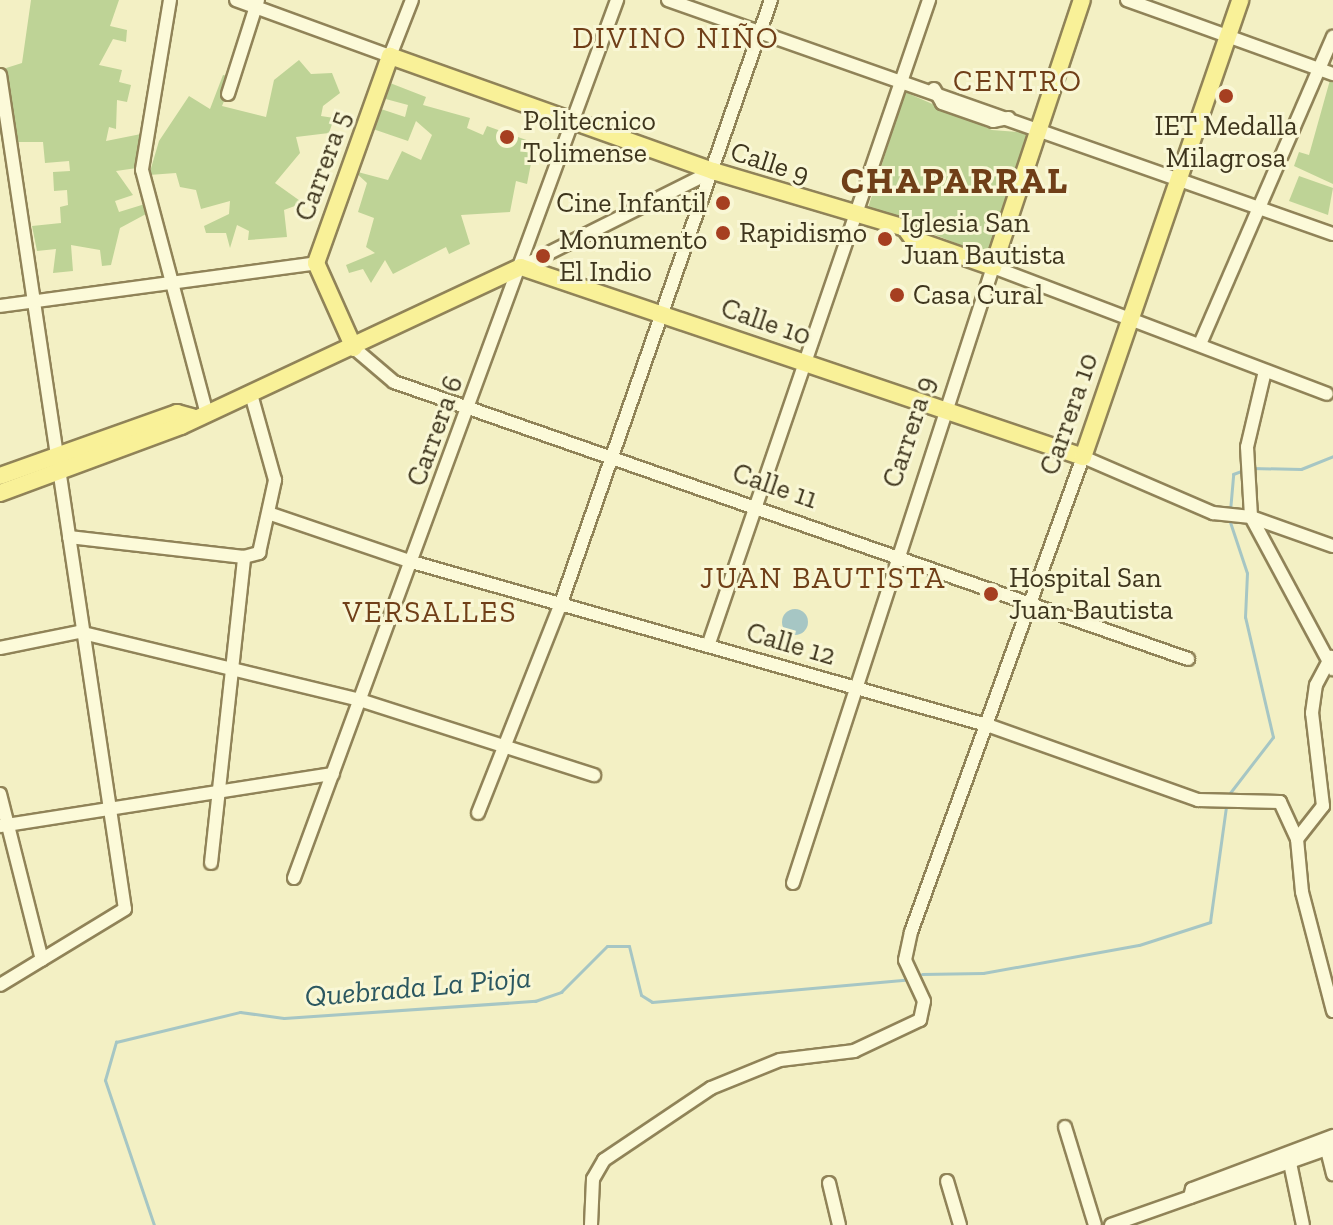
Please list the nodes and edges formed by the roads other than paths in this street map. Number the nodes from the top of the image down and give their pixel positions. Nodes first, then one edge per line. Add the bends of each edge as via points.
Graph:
1 (170, 0) edge
2 (236, 0) edge
3 (412, 0) edge
4 (617, 0) edge
5 (668, 0) edge
6 (771, 0) edge
7 (929, 0) edge
8 (1082, 0) edge
9 (1127, 0) edge
10 (1240, 0) edge
11 (257, 3) edge
12 (759, 32) junction
13 (1228, 35) junction
14 (1333, 36) edge
15 (390, 56) junction
16 (1328, 72) edge
17 (0, 75) edge
18 (903, 77) junction
19 (228, 94) dead end
20 (572, 121) junction
21 (1039, 129) junction
22 (713, 171) junction
23 (1180, 179) junction
24 (1260, 208) junction
25 (858, 219) junction
26 (1333, 234) edge
27 (316, 263) junction
28 (521, 267) junction
29 (993, 267) junction
30 (174, 282) junction
31 (32, 301) junction
32 (0, 306) edge
33 (662, 313) junction
34 (1129, 319) junction
35 (1200, 344) junction
36 (354, 348) junction
37 (806, 363) junction
38 (1265, 371) junction
39 (251, 394) junction
40 (1327, 394) dead end
41 (470, 408) junction
42 (943, 410) junction
43 (199, 414) junction
44 (612, 455) junction
45 (1083, 457) junction
46 (59, 464) junction
47 (0, 476) edge
48 (0, 493) edge
49 (755, 505) junction
50 (271, 514) junction
51 (1251, 517) junction
52 (69, 537) junction
53 (1332, 541) edge
54 (897, 554) junction
55 (244, 557) junction
56 (412, 562) junction
57 (1029, 599) junction
58 (561, 603) junction
59 (79, 632) junction
60 (708, 646) junction
61 (0, 648) edge
62 (1188, 659) dead end
63 (1332, 664) edge
64 (231, 667) junction
65 (860, 687) junction
66 (360, 700) junction
67 (990, 726) junction
68 (507, 745) junction
69 (333, 774) junction
70 (594, 775) dead end
71 (0, 794) edge
72 (217, 798) junction
73 (107, 811) junction
74 (478, 813) dead end
75 (4, 825) edge
76 (1297, 839) junction
77 (211, 863) dead end
78 (294, 878) dead end
79 (793, 883) dead end
80 (42, 960) junction
81 (0, 985) edge
82 (1333, 1011) edge
83 (1065, 1127) dead end
84 (1333, 1136) edge
85 (1330, 1148) edge
86 (1290, 1163) junction
87 (1333, 1174) edge
88 (947, 1181) dead end
89 (829, 1183) dead end
90 (1190, 1197) junction
91 (591, 1225) edge
92 (839, 1225) edge
93 (960, 1225) edge
94 (1095, 1225) edge
95 (1111, 1225) edge
96 (1303, 1225) edge

1 - 30 street via 142,170
2 - 11 street, Calle 9
3 - 15 street, Carrera 5
4 - 20 street, Carrera 6
5 - 12 street
6 - 12 street
7 - 18 street
8 - 21 main road, Carrera 9
9 - 13 street
10 - 13 main road, Carrera 10
11 - 15 street, Calle 9
11 - 19 street
12 - 18 street
12 - 22 street
13 - 16 street
13 - 23 main road, Carrera 10
14 - 16 street
15 - 20 main road, Calle 9
15 - 27 main road, Carrera 5
16 - 24 street
17 - 31 street
18 - 21 street
18 - 25 street
20 - 22 main road, Calle 9
20 - 28 street, Carrera 6
21 - 23 street
21 - 29 main road, Carrera 9
22 - 25 main road, Calle 9
22 - 28 street
22 - 33 street
23 - 24 street
23 - 34 main road, Carrera 10
24 - 26 street
24 - 35 street
25 - 29 main road, Calle 9 via 905,228 913,239
25 - 37 street
27 - 30 street
27 - 36 main road, Carrera 5
28 - 33 main road, Calle 10
28 - 36 main road
28 - 41 street, Carrera 6
29 - 34 street, Calle 9
29 - 42 street, Carrera 9
30 - 31 street
30 - 43 street
31 - 32 street
31 - 46 street
33 - 37 main road, Calle 10
33 - 44 street
34 - 35 street, Calle 9
34 - 45 main road, Carrera 10
35 - 38 street, Calle 9
36 - 39 main road
36 - 41 street, Calle 11 via 394,382
37 - 42 main road, Calle 10
37 - 49 street
38 - 40 street, Calle 9
38 - 51 street via 1247,447
39 - 43 main road
39 - 50 street via 275,480
41 - 44 street, Calle 11
41 - 56 street, Carrera 6
42 - 45 main road, Calle 10
42 - 54 street, Carrera 9
43 - 46 main road via 177,413
44 - 49 street, Calle 11
44 - 58 street
45 - 51 street, Calle 10 via 1213,513
45 - 57 street, Carrera 10
46 - 47 main road
46 - 48 main road
46 - 52 street
49 - 54 street, Calle 11
49 - 60 street
50 - 55 street via 259,553
50 - 56 street, Calle 12
51 - 53 street, Calle 10
51 - 63 street
52 - 55 street
52 - 59 street
54 - 57 street, Calle 11
54 - 65 street, Carrera 9
55 - 64 street
56 - 58 street, Calle 12
56 - 66 street, Carrera 6
57 - 62 street, Calle 11
57 - 67 street, Carrera 10
58 - 60 street, Calle 12
58 - 68 street
59 - 61 street
59 - 64 street
59 - 73 street
60 - 65 street, Calle 12
63 - 76 street via 1312,713 1323,806
64 - 66 street
64 - 72 street
65 - 67 street, Calle 12
65 - 79 street, Carrera 9
66 - 68 street
66 - 69 street, Carrera 6
67 - 76 street, Calle 12 via 1216,803 1280,802
67 - 91 street, Carrera 10 via 942,843 905,960 924,1001 920,1020 854,1051 780,1060 711,1088 604,1160 593,1179
68 - 70 street
68 - 74 street
69 - 72 street
69 - 78 street, Carrera 6
71 - 75 street
72 - 73 street
72 - 77 street
73 - 75 street
73 - 80 street via 125,909
75 - 80 street
76 - 82 street via 1302,892
80 - 81 street
83 - 94 street
84 - 90 street via 1192,1189
85 - 86 street
85 - 87 street
86 - 90 street
86 - 96 street
88 - 93 street
89 - 92 street
90 - 95 street

